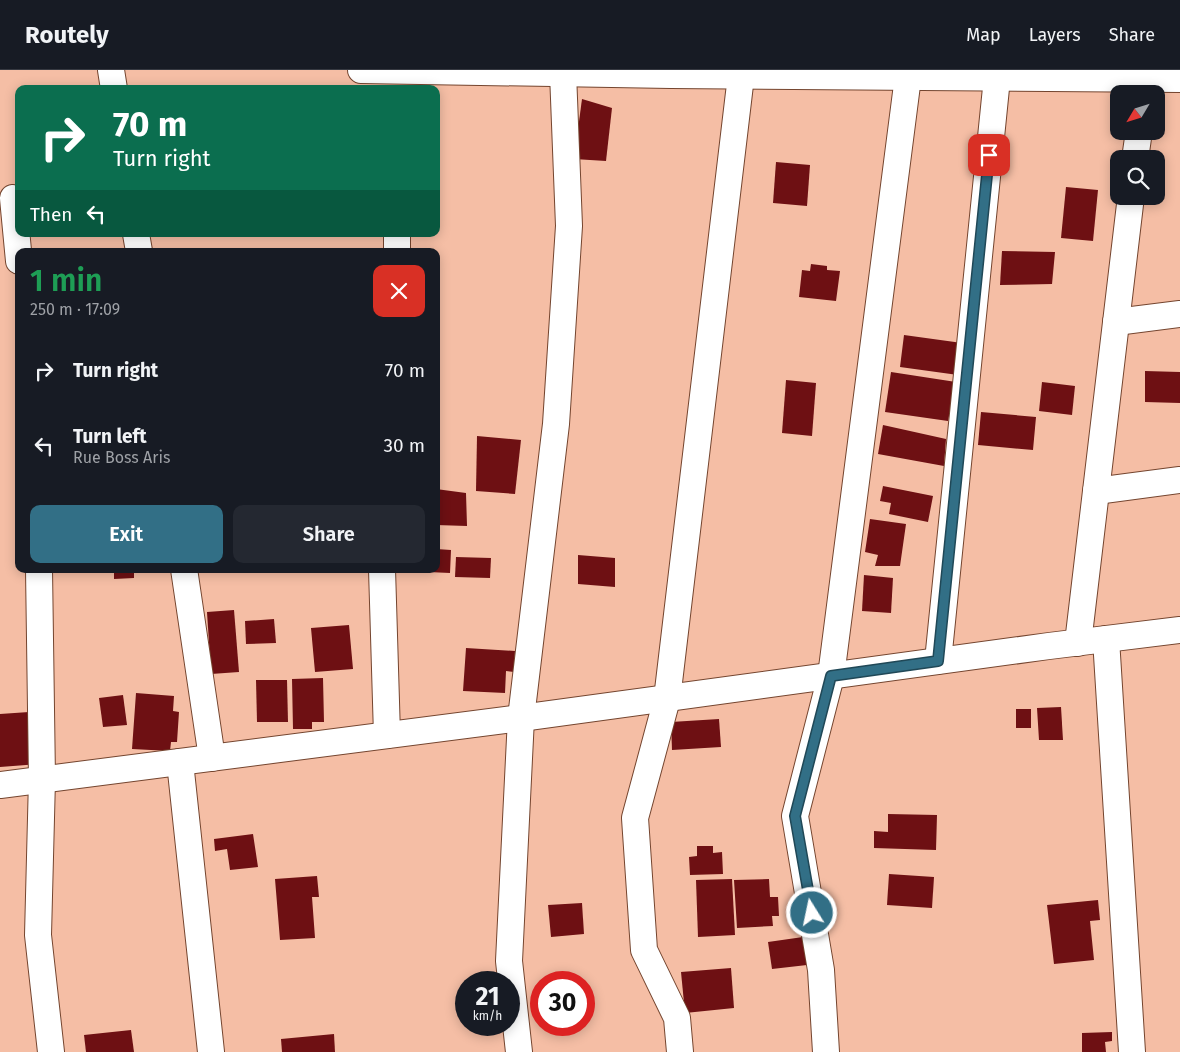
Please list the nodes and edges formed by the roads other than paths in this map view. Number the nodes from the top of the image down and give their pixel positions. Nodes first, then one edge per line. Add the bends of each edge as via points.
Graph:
1 (111, 70) edge
2 (361, 70) edge
3 (462, 71) edge
4 (629, 72) edge
5 (563, 73) junction
6 (782, 73) edge
7 (951, 74) edge
8 (1101, 74) edge
9 (741, 76) junction
10 (908, 77) junction
11 (997, 78) junction
12 (1180, 79) edge
13 (402, 80) edge
14 (113, 85) edge
15 (1140, 85) edge
16 (1149, 85) edge
17 (14, 198) dead end
18 (1130, 205) edge
19 (15, 211) edge
20 (1180, 314) edge
21 (1116, 322) junction
22 (1180, 480) edge
23 (1096, 491) junction
24 (39, 573) edge
25 (185, 573) edge
26 (382, 573) edge
27 (1180, 630) edge
28 (1106, 639) junction
29 (1078, 643) junction
30 (938, 661) junction
31 (831, 676) junction
32 (667, 699) junction
33 (521, 718) junction
34 (388, 735) junction
35 (212, 758) junction
36 (180, 762) junction
37 (42, 779) junction
38 (0, 785) edge
39 (51, 1052) edge
40 (211, 1052) edge
41 (518, 1052) edge
42 (680, 1052) edge
43 (826, 1052) edge
44 (1132, 1052) edge

1 - 14 street
2 - 13 street
3 - 5 street
3 - 13 street
4 - 5 street
4 - 9 street
5 - 33 street via 569,236 556,424
6 - 9 street
6 - 10 street
7 - 10 street
7 - 11 street
8 - 11 street
8 - 15 street
9 - 32 street
10 - 31 street
11 - 30 street
12 - 16 street
17 - 19 street
18 - 21 street
20 - 21 street
21 - 23 street
22 - 23 street
23 - 29 street
24 - 37 street
25 - 35 street
26 - 34 street
27 - 28 street
28 - 29 street
28 - 44 street
29 - 30 street
30 - 31 street
31 - 32 street
31 - 43 street via 795,816 821,970
32 - 33 street
32 - 42 street via 635,818 644,950 677,1018
33 - 34 street
33 - 41 street via 509,961
34 - 35 street
35 - 36 street
36 - 37 street
36 - 40 street
37 - 38 street
37 - 39 street via 38,935

